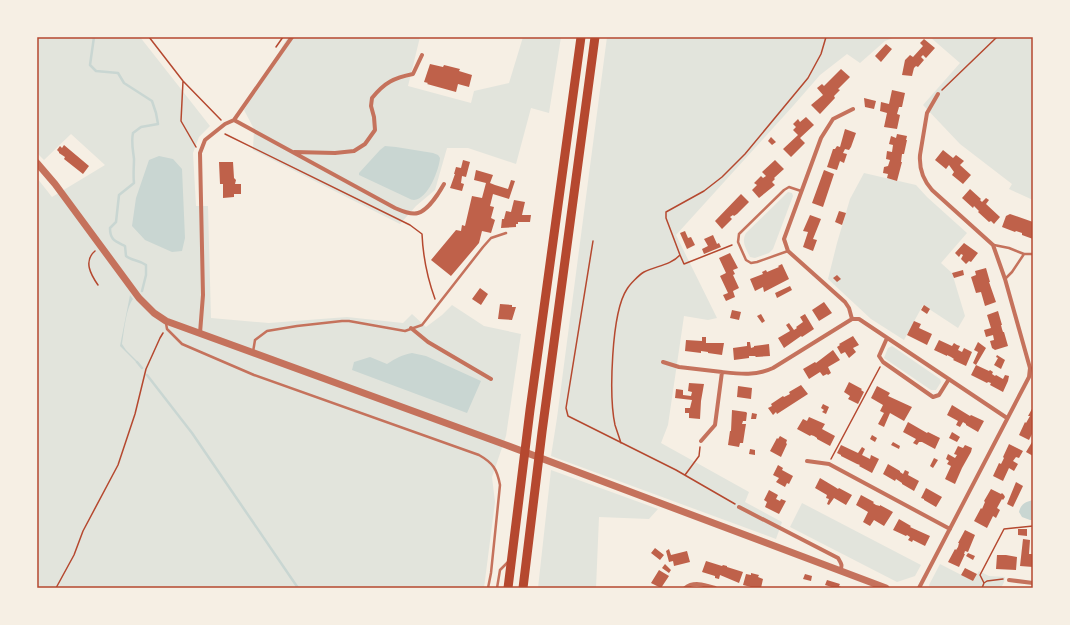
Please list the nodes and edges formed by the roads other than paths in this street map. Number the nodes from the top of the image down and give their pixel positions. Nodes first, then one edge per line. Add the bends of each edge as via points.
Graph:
1 (292, 37) edge
2 (581, 37) edge
3 (595, 37) edge
4 (422, 55) dead end
5 (938, 94) road end
6 (853, 109) dead end
7 (234, 120) junction
8 (292, 152) junction
9 (37, 163) edge
10 (444, 184) dead end
11 (802, 191) junction
12 (506, 233) dead end
13 (993, 245) junction
14 (788, 251) junction
15 (1024, 254) junction
16 (1033, 254) edge
17 (1005, 279) junction
18 (166, 320) junction
19 (852, 320) junction
20 (411, 328) junction
21 (200, 334) junction
22 (887, 338) junction
23 (253, 353) junction
24 (1031, 360) edge
25 (663, 362) dead end
26 (722, 372) junction
27 (491, 379) dead end
28 (949, 379) junction
29 (1007, 418) junction
30 (701, 441) road end
31 (807, 461) dead end
32 (739, 507) road end
33 (950, 529) junction
34 (511, 559) junction
35 (840, 571) junction
36 (1009, 580) road end
37 (1033, 583) edge
38 (488, 588) edge
39 (497, 588) edge
40 (508, 588) edge
41 (523, 588) edge
42 (685, 588) edge
43 (715, 588) edge
44 (886, 588) edge
45 (918, 588) edge

1 - 7 street
2 - 34 highway
3 - 41 highway
4 - 8 street via 413,74 386,83 372,98 375,130 365,144 354,151
5 - 13 street via 927,113 919,162 922,173 927,185
6 - 11 street via 833,118 821,138
7 - 8 street
7 - 21 street via 205,140 200,153 203,295
8 - 10 street via 395,208 410,213 419,213 432,202
9 - 18 street via 139,298 154,313
11 - 14 street via 784,239
11 - 14 lane via 789,187 784,190 739,234 738,242 746,260 752,263
12 - 20 lane via 491,238 422,325
13 - 15 lane
13 - 17 street
14 - 19 street via 845,302
15 - 16 lane
15 - 17 lane
17 - 24 street
18 - 21 street
18 - 38 lane via 167,329 182,344 254,375 490,461 498,474 500,485
19 - 22 street via 859,320
19 - 26 street via 763,373
20 - 23 lane via 405,330 349,321 297,326 267,331 255,340
20 - 27 street via 428,342
21 - 23 street
22 - 28 street
22 - 28 street via 879,356 883,362 933,397 939,395
23 - 35 street
24 - 29 street via 1029,377
25 - 26 street via 680,367
26 - 30 street via 715,425
28 - 29 street
29 - 33 street
31 - 33 street via 829,464
32 - 35 street via 838,558 842,564
33 - 45 street
34 - 39 lane via 500,570
34 - 40 highway
35 - 44 street
36 - 37 street
42 - 43 street via 701,584

